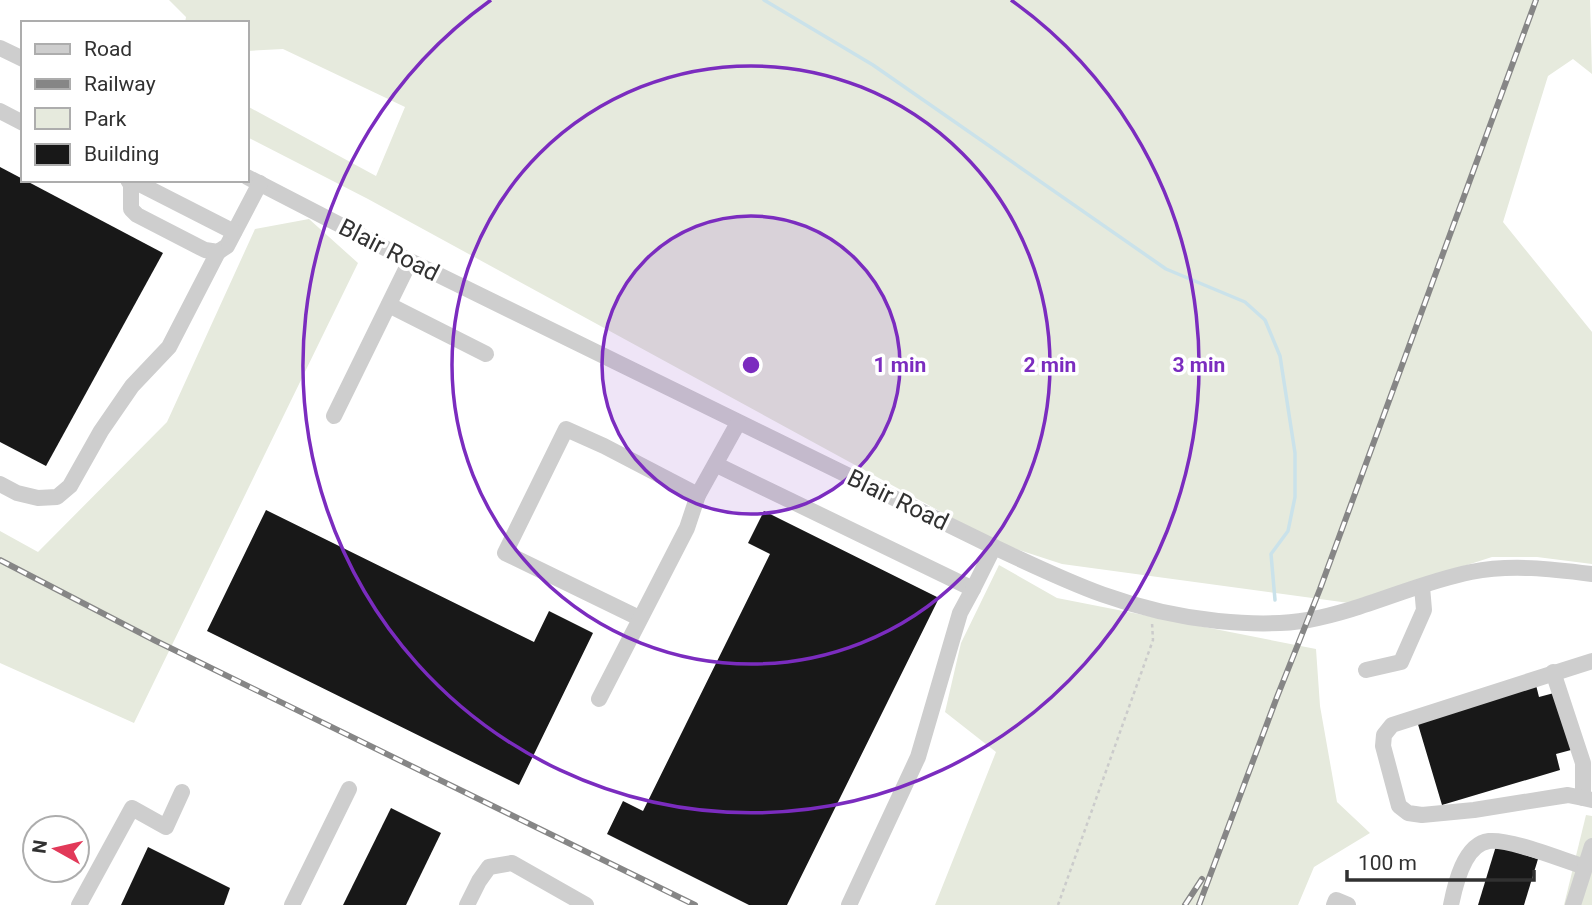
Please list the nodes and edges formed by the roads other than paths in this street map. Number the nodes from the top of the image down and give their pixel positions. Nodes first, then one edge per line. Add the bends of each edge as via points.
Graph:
1 (0, 48) edge
2 (21, 59) edge
3 (0, 111) edge
4 (21, 122) edge
5 (253, 180) edge
6 (130, 182) edge
7 (134, 182) edge
8 (234, 232) junction
9 (218, 252) junction
10 (410, 261) junction
11 (389, 305) junction
12 (486, 354) dead end
13 (334, 416) dead end
14 (738, 423) junction
15 (717, 465) junction
16 (0, 484) edge
17 (698, 495) junction
18 (994, 547) junction
19 (1592, 574) edge
20 (1422, 587) junction
21 (973, 589) junction
22 (639, 618) junction
23 (1592, 661) edge
24 (1366, 670) dead end
25 (1553, 672) junction
26 (599, 699) dead end
27 (1587, 763) edge
28 (349, 789) dead end
29 (182, 792) dead end
30 (1588, 799) edge
31 (1592, 846) edge
32 (1585, 867) junction
33 (79, 905) edge
34 (292, 905) edge
35 (467, 905) edge
36 (586, 905) edge
37 (849, 905) edge
38 (1334, 905) edge
39 (1348, 905) edge
40 (1451, 905) edge
41 (1573, 905) edge

1 - 2 street
3 - 4 street
5 - 8 street
5 - 10 street, Blair Road
6 - 9 street via 131,209 137,215 205,250
7 - 8 street
8 - 9 street
9 - 16 street via 169,347 132,386 69,486 57,497 38,498
10 - 11 street
10 - 14 street, Blair Road
11 - 12 street
11 - 13 street
14 - 15 street
14 - 18 street, Blair Road
15 - 17 street
15 - 21 street
17 - 22 street via 687,528
17 - 22 street via 566,429 505,553
18 - 20 street, Blair Road via 1072,585 1148,610 1201,620 1270,624 1308,620
18 - 21 street
19 - 20 street, Blair Road via 1508,568 1469,573
20 - 24 street via 1424,610 1401,662
21 - 37 street via 960,613 918,757
22 - 26 street
23 - 25 street
25 - 27 street
25 - 30 street via 1392,724 1383,746 1399,806 1422,815 1568,795
27 - 30 street
28 - 34 street
29 - 33 street via 166,827 132,808
31 - 32 street
32 - 40 street via 1488,841 1476,847 1464,863
32 - 41 street
35 - 36 street via 489,867 512,863
38 - 39 street via 1336,900

